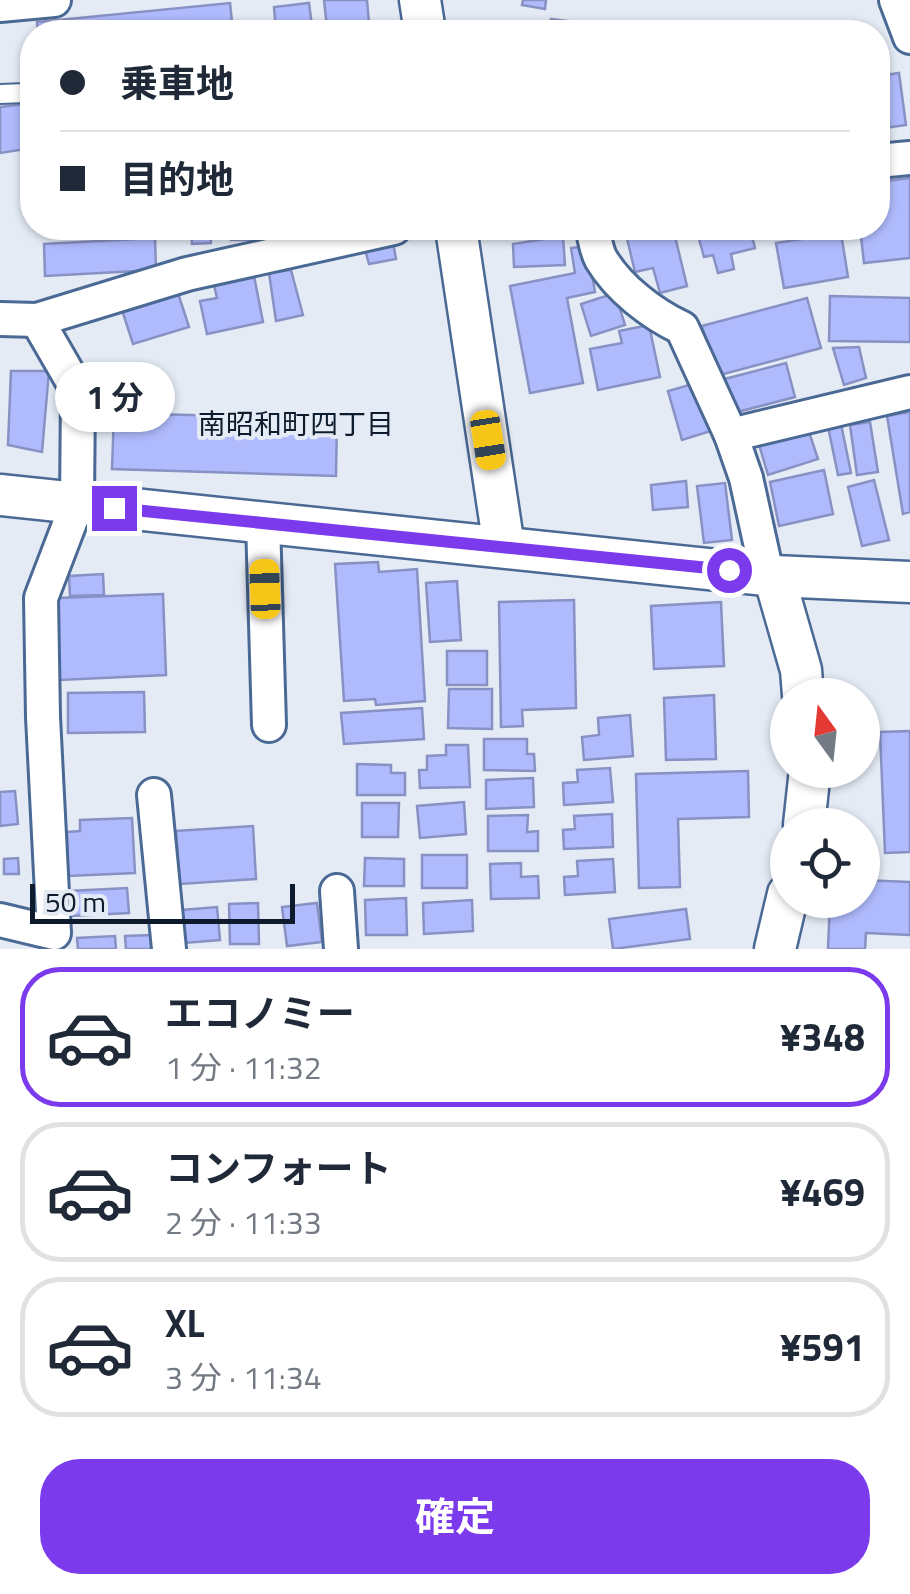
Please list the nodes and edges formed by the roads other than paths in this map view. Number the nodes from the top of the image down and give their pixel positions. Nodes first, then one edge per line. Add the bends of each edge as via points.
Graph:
1 (54, 0) edge
2 (896, 0) edge
3 (0, 4) edge
4 (910, 37) edge
5 (340, 240) edge
6 (458, 240) edge
7 (595, 240) edge
8 (0, 319) edge
9 (37, 320) junction
10 (910, 392) edge
11 (731, 435) junction
12 (0, 495) edge
13 (77, 504) junction
14 (263, 522) junction
15 (504, 546) junction
16 (771, 575) junction
17 (910, 582) edge
18 (802, 678) edge
19 (270, 725) dead end
20 (154, 795) dead end
21 (337, 891) dead end
22 (782, 918) edge
23 (0, 920) edge
24 (54, 941) edge
25 (169, 949) edge
26 (341, 949) edge
27 (775, 949) edge

1 - 3 street
2 - 4 street
5 - 9 street via 187,274
6 - 15 street
7 - 11 street via 619,283 682,328
8 - 9 street
9 - 13 street via 78,391
10 - 11 street
11 - 16 street
12 - 13 street
13 - 14 street
13 - 24 street via 41,598
14 - 15 street
14 - 19 street
15 - 16 street
16 - 17 street
16 - 18 street
20 - 25 street
21 - 26 street
22 - 27 street
23 - 24 street

